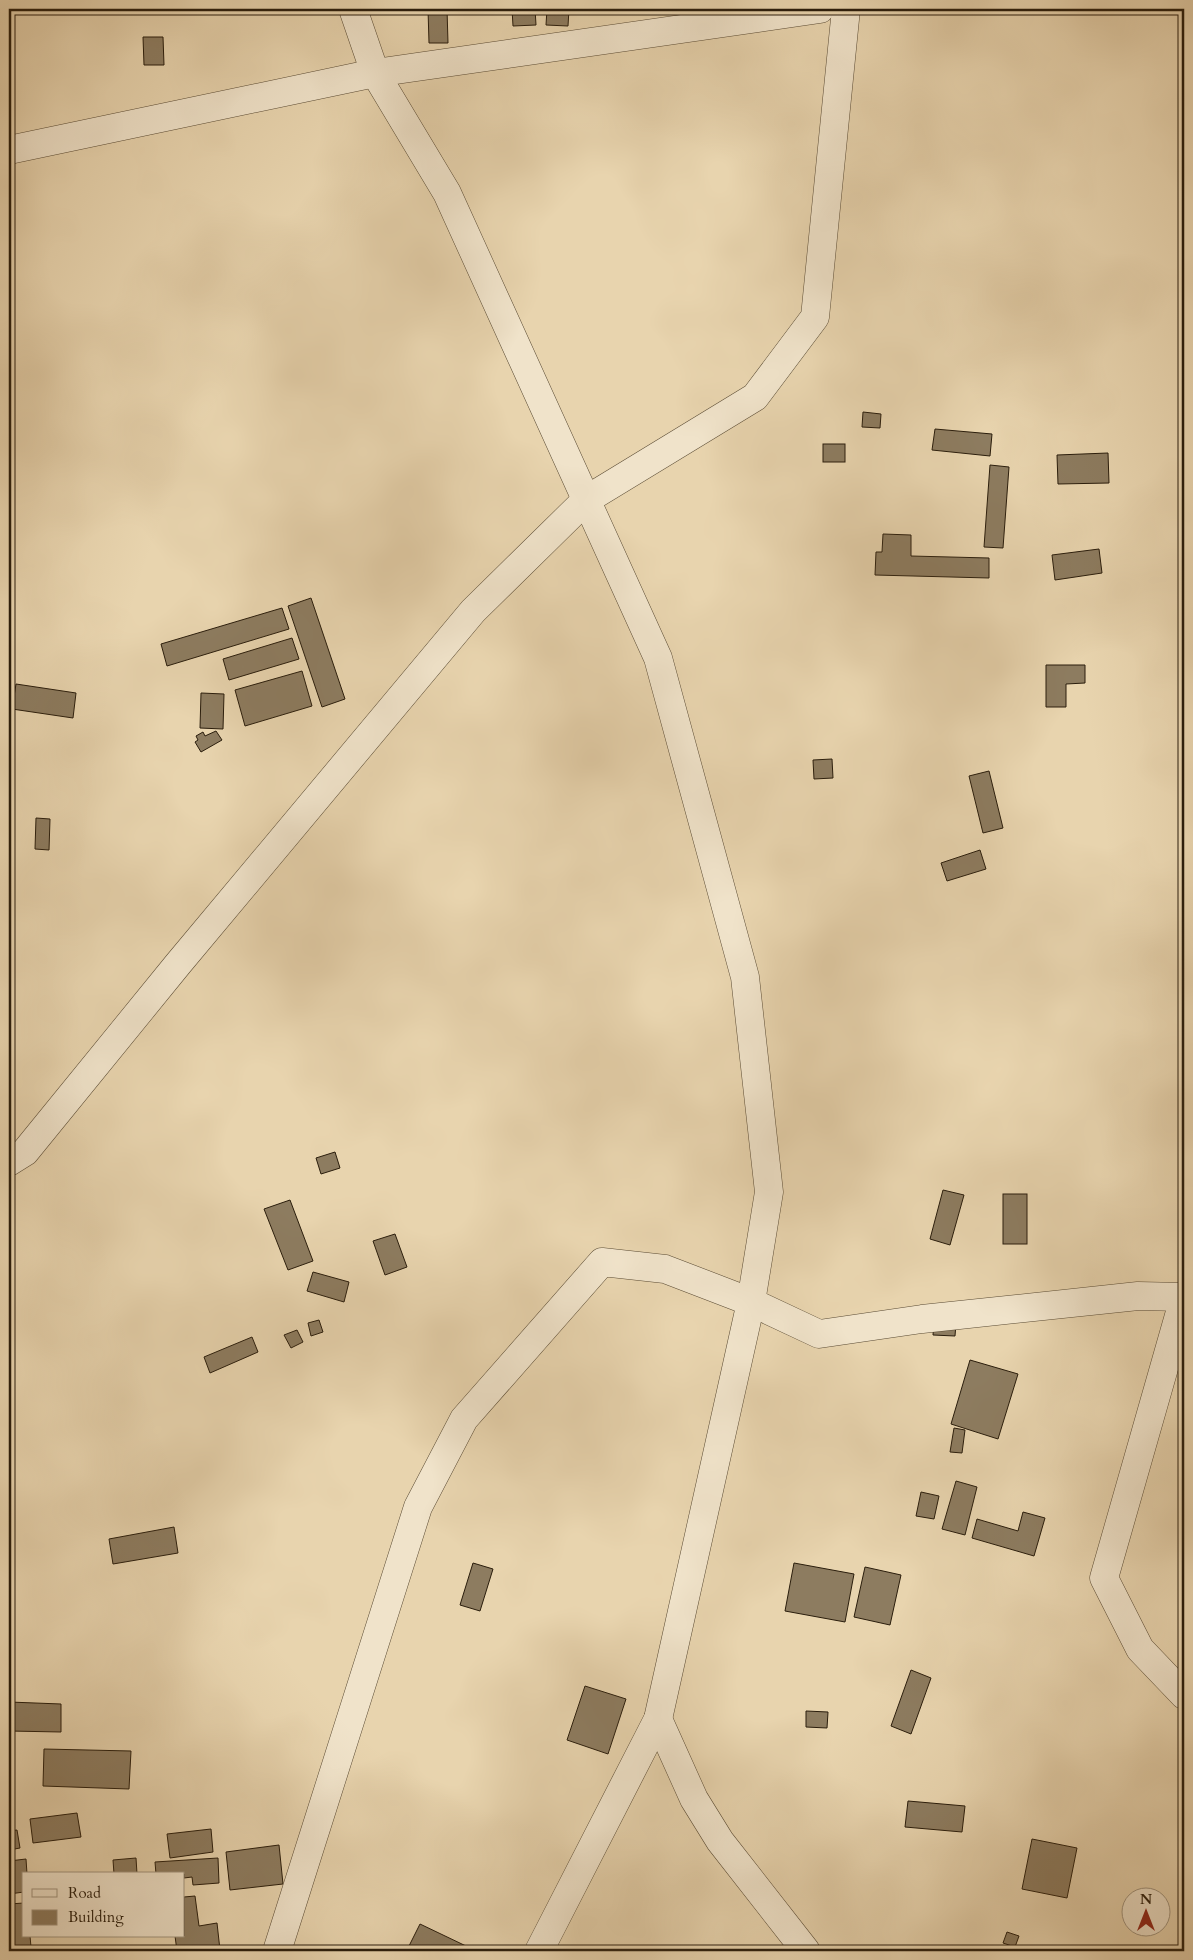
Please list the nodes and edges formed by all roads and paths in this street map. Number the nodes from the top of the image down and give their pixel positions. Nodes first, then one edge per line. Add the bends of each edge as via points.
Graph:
1 (353, 9) edge
2 (820, 9) edge
3 (846, 9) edge
4 (375, 73) junction
5 (9, 150) edge
6 (586, 500) junction
7 (9, 1162) edge
8 (1184, 1298) edge
9 (751, 1302) junction
10 (1184, 1695) edge
11 (658, 1719) junction
12 (277, 1951) edge
13 (539, 1951) edge
14 (806, 1951) edge

1 - 4 street
2 - 4 street
3 - 6 street via 815,317 755,397
4 - 5 street
4 - 6 street via 447,193
6 - 7 street via 473,611 25,1152
6 - 9 street via 658,658 745,977 769,1192
8 - 9 street via 1138,1296 922,1319 819,1334
8 - 10 street via 1104,1578 1140,1649
9 - 11 street
9 - 12 street via 664,1270 602,1262 464,1419 418,1507
11 - 13 street
11 - 14 street via 694,1799 720,1841

